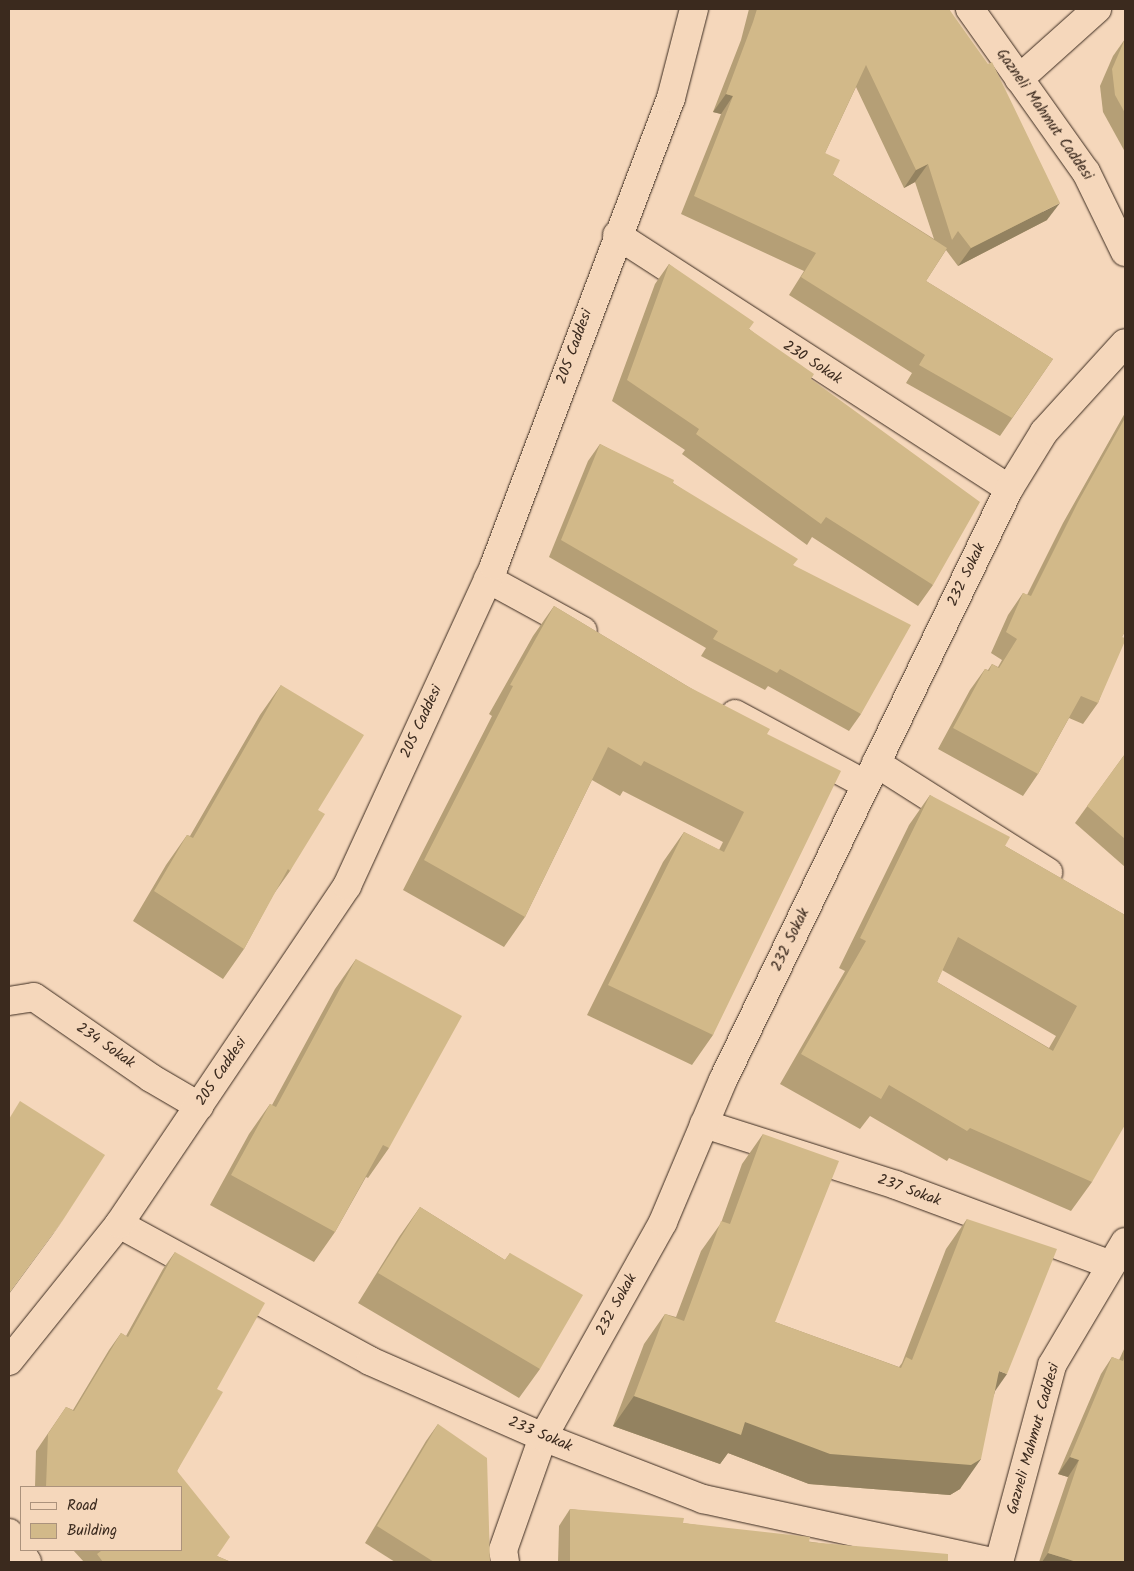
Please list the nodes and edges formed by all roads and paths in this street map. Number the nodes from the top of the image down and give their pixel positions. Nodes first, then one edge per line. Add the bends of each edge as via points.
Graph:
1 (694, 9) edge
2 (970, 9) edge
3 (1097, 9) edge
4 (1020, 79) junction
5 (617, 235) junction
6 (1125, 252) edge
7 (1125, 343) edge
8 (1009, 489) junction
9 (488, 579) junction
10 (607, 645) edge
11 (710, 701) edge
12 (870, 774) junction
13 (1070, 886) edge
14 (9, 1001) edge
15 (199, 1106) junction
16 (704, 1124) junction
17 (118, 1224) junction
18 (1125, 1242) edge
19 (1111, 1265) junction
20 (9, 1361) edge
21 (543, 1437) junction
22 (9, 1534) edge
23 (27, 1562) edge
24 (505, 1562) edge
25 (993, 1562) edge
26 (999, 1562) edge

1 - 5 street, 205 Caddesi via 671,98
2 - 4 street, Gazneli Mahmut Caddesi
3 - 4 street
4 - 6 street, Gazneli Mahmut Caddesi via 1086,172
5 - 8 street, 230 Sokak
5 - 9 street, 205 Caddesi
7 - 8 street, 232 Sokak via 1044,432
8 - 12 street, 232 Sokak
9 - 10 street
9 - 15 street, 205 Caddesi via 348,886
11 - 12 street
12 - 13 street
12 - 16 street, 232 Sokak
14 - 15 street, 234 Sokak via 34,997 151,1078
15 - 17 street, 205 Caddesi
16 - 19 street, 237 Sokak via 896,1185
16 - 21 street, 232 Sokak via 663,1222
17 - 20 street, 205 Caddesi
17 - 21 street, 233 Sokak via 370,1361
18 - 19 street, Gazneli Mahmut Caddesi
19 - 26 street, Gazneli Mahmut Caddesi via 1052,1365
21 - 24 street, 232 Sokak via 503,1550
21 - 25 street, 233 Sokak via 703,1499
22 - 23 street

